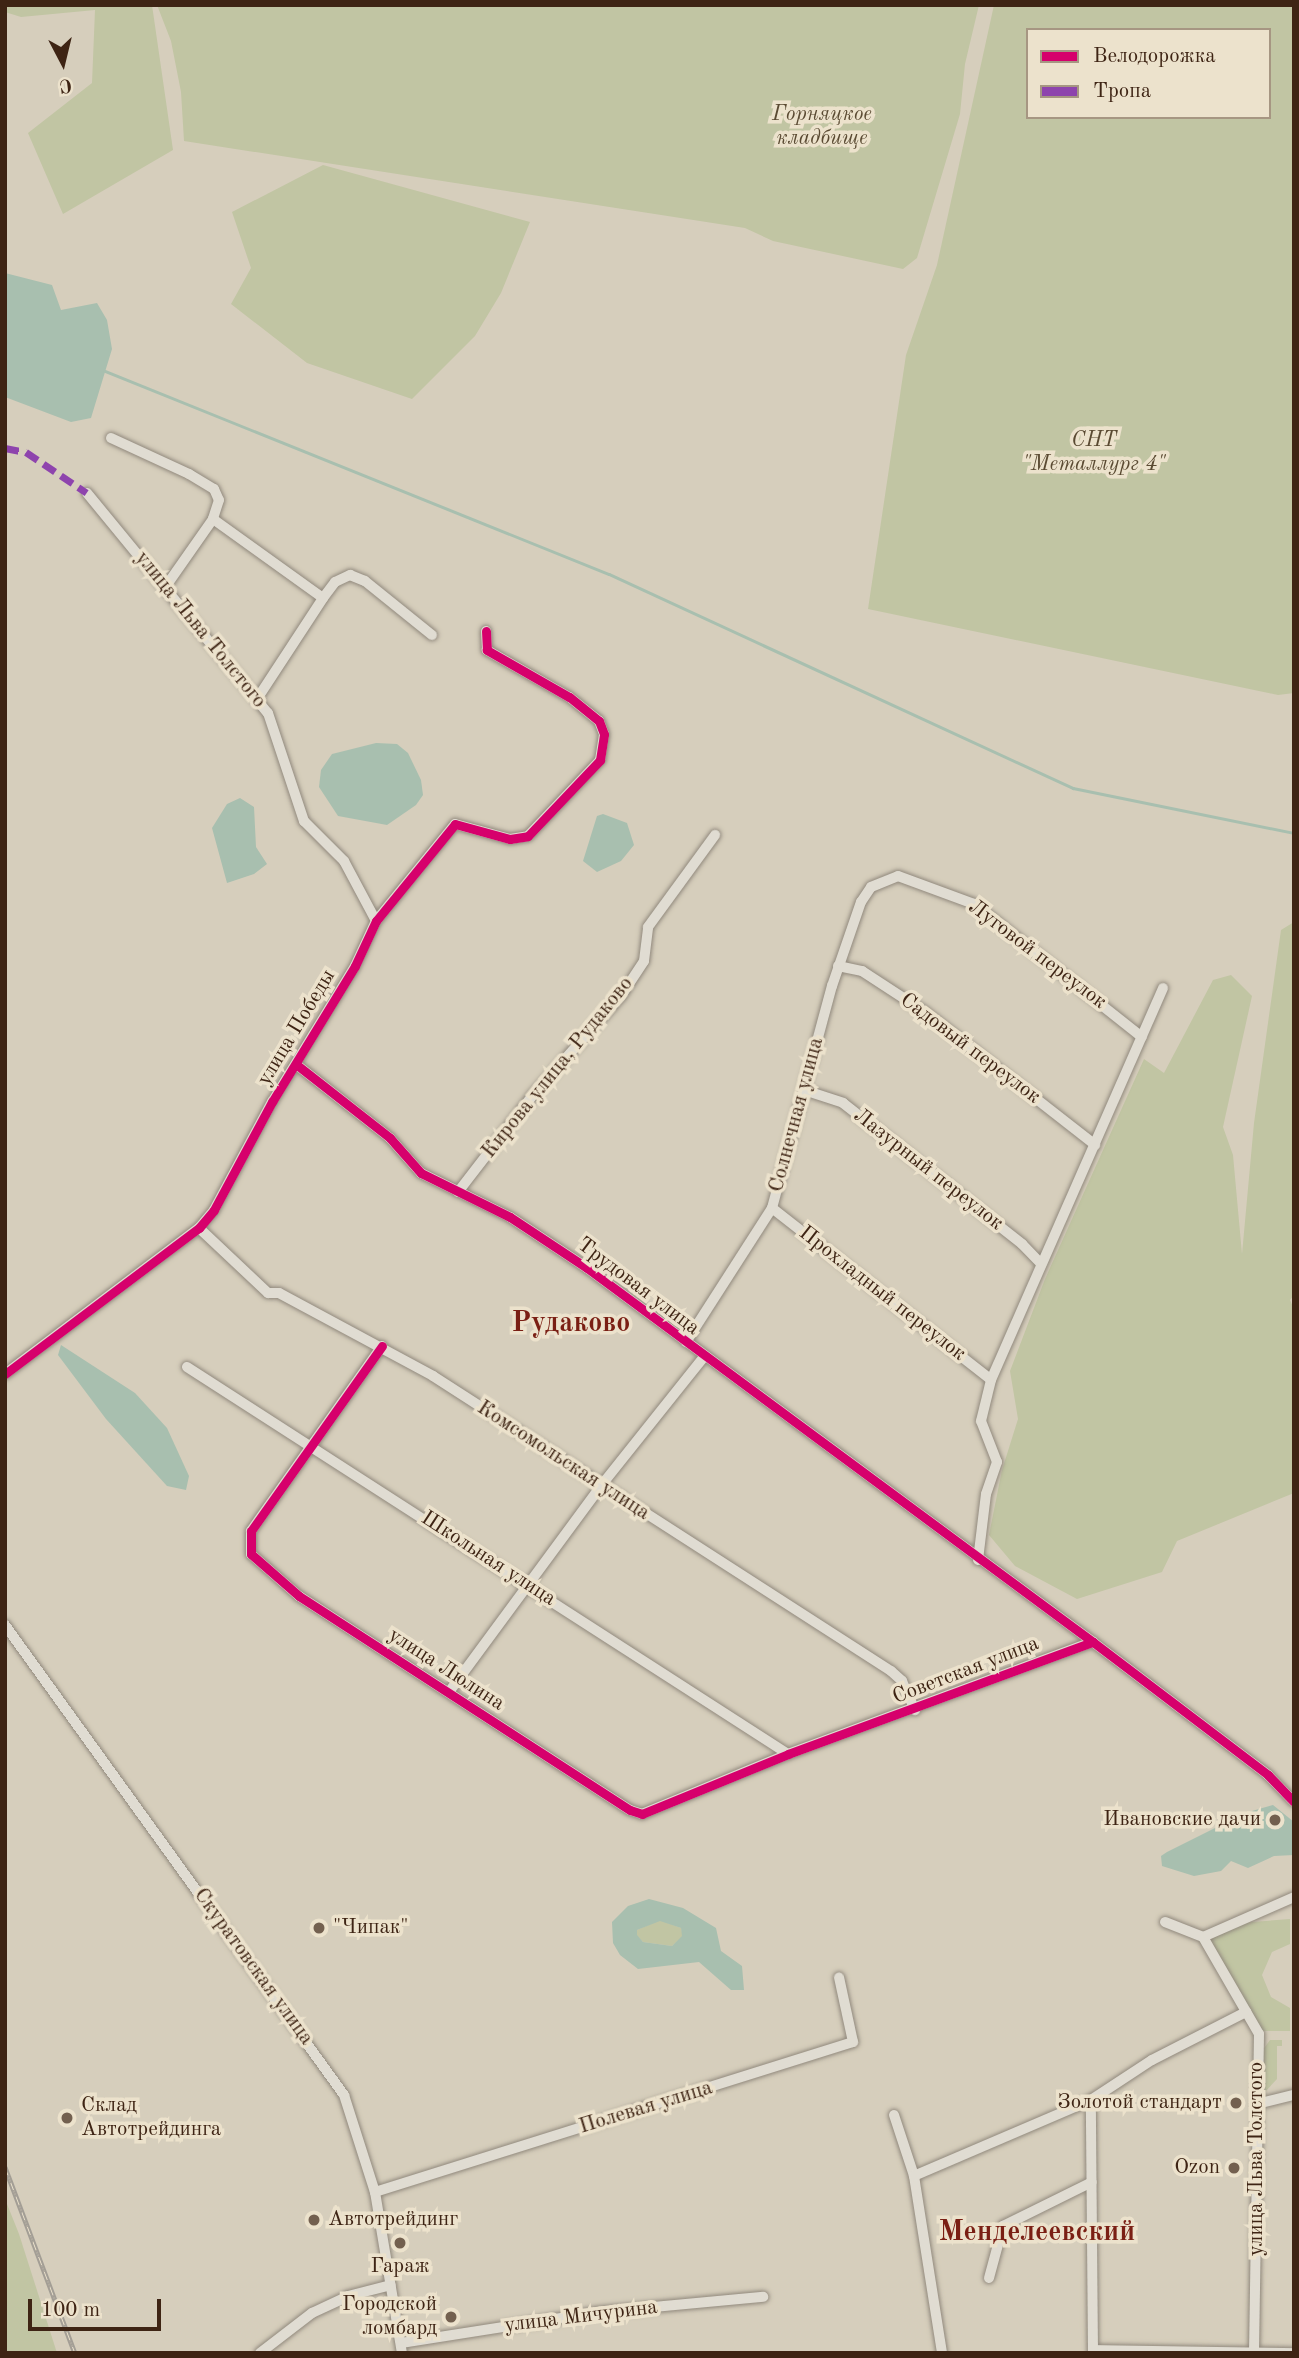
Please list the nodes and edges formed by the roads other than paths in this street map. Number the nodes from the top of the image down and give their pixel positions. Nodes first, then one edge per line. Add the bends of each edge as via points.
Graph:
1 (111, 438) dead end
2 (87, 493) dead end
3 (213, 519) junction
4 (164, 589) junction
5 (323, 598) junction
6 (486, 631) dead end
7 (432, 635) dead end
8 (257, 699) junction
9 (715, 835) dead end
10 (884, 878) joint
11 (376, 921) junction
12 (838, 966) junction
13 (1163, 988) dead end
14 (1142, 1037) junction
15 (297, 1065) junction
16 (807, 1091) junction
17 (1095, 1145) junction
18 (458, 1192) junction
19 (772, 1208) junction
20 (199, 1228) junction
21 (1041, 1264) junction
22 (686, 1342) junction
23 (382, 1346) junction
24 (703, 1358) junction
25 (187, 1367) dead end
26 (5, 1374) edge
27 (991, 1380) junction
28 (313, 1447) junction
29 (600, 1487) junction
30 (978, 1560) junction
31 (527, 1584) junction
32 (5, 1625) edge
33 (1093, 1642) junction
34 (449, 1692) junction
35 (915, 1710) junction
36 (788, 1754) junction
37 (1294, 1802) edge
38 (650, 1811) joint
39 (1294, 1897) edge
40 (1165, 1922) dead end
41 (1203, 1937) junction
42 (839, 1977) dead end
43 (1246, 2012) junction
44 (1294, 2095) edge
45 (1091, 2100) junction
46 (1257, 2104) junction
47 (894, 2115) dead end
48 (914, 2176) junction
49 (1091, 2182) junction
50 (375, 2192) junction
51 (989, 2278) dead end
52 (391, 2285) junction
53 (763, 2297) dead end
54 (401, 2348) edge
55 (1254, 2351) edge
56 (1093, 2352) edge
57 (260, 2353) edge
58 (942, 2353) edge
59 (1294, 2353) edge

1 - 3 street via 214,489 219,500
2 - 4 street, улица Льва Толстого
3 - 4 street
3 - 5 street
4 - 8 street, улица Льва Толстого
5 - 7 street via 335,582 350,575 365,581
5 - 8 street
6 - 11 street, улица Победы via 487,650 569,697 599,721 604,734 600,760 528,836 510,839 455,824
8 - 11 street, улица Льва Толстого via 268,713 304,821 344,861
9 - 18 street, Кирова улица, Рудаково via 648,927 644,961 621,996 533,1096
10 - 12 street, Солнечная улица via 861,902
10 - 14 street, Луговой переулок via 914,879 974,904
11 - 15 street, улица Победы
12 - 16 street, Солнечная улица via 810,1061
12 - 17 street, Садовый переулок via 862,971 925,1012
13 - 14 street
14 - 17 street
15 - 18 street, Трудовая улица via 390,1138 421,1173
15 - 20 street, улица Победы via 272,1102 229,1189
16 - 19 street, Солнечная улица
16 - 21 street, Лазурный переулок via 843,1103 1022,1244
17 - 21 street
18 - 22 street, Трудовая улица via 521,1224
19 - 22 street, Солнечная улица
19 - 27 street, Прохладный переулок
20 - 23 street, Комсомольская улица via 268,1293 279,1293
20 - 26 street, улица Победы
21 - 27 street
22 - 24 street, Трудовая улица
23 - 28 street
23 - 29 street, Комсомольская улица
24 - 29 street
24 - 30 street, Трудовая улица
25 - 28 street, Школьная улица
27 - 30 street via 981,1421 995,1447 997,1462 986,1494
28 - 31 street, Школьная улица
28 - 34 street, улица Люлина via 251,1531 251,1553 290,1589
29 - 31 street
29 - 35 street, Комсомольская улица via 891,1671 902,1681
30 - 33 street, Трудовая улица
31 - 34 street
31 - 36 street, Школьная улица
32 - 50 street, Скуратовская улица via 344,2095
33 - 35 street, Советская улица
33 - 37 street via 1268,1775
34 - 38 street, улица Люлина via 630,1810
35 - 36 street, Советская улица
36 - 38 street, Советская улица
39 - 41 street
40 - 41 street
41 - 43 street, улица Льва Толстого
42 - 50 street, Полевая улица via 853,2042
43 - 45 street via 1152,2060
43 - 46 street, улица Льва Толстого via 1259,2034
44 - 46 street
45 - 48 street
45 - 49 street
46 - 55 street, улица Льва Толстого
47 - 48 street
48 - 58 street
49 - 51 street via 1003,2226
49 - 56 street
50 - 52 street, Скуратовская улица
52 - 54 street, Скуратовская улица
52 - 57 street via 348,2296 312,2313
53 - 54 street, улица Мичурина via 600,2312
55 - 56 street
55 - 59 street

